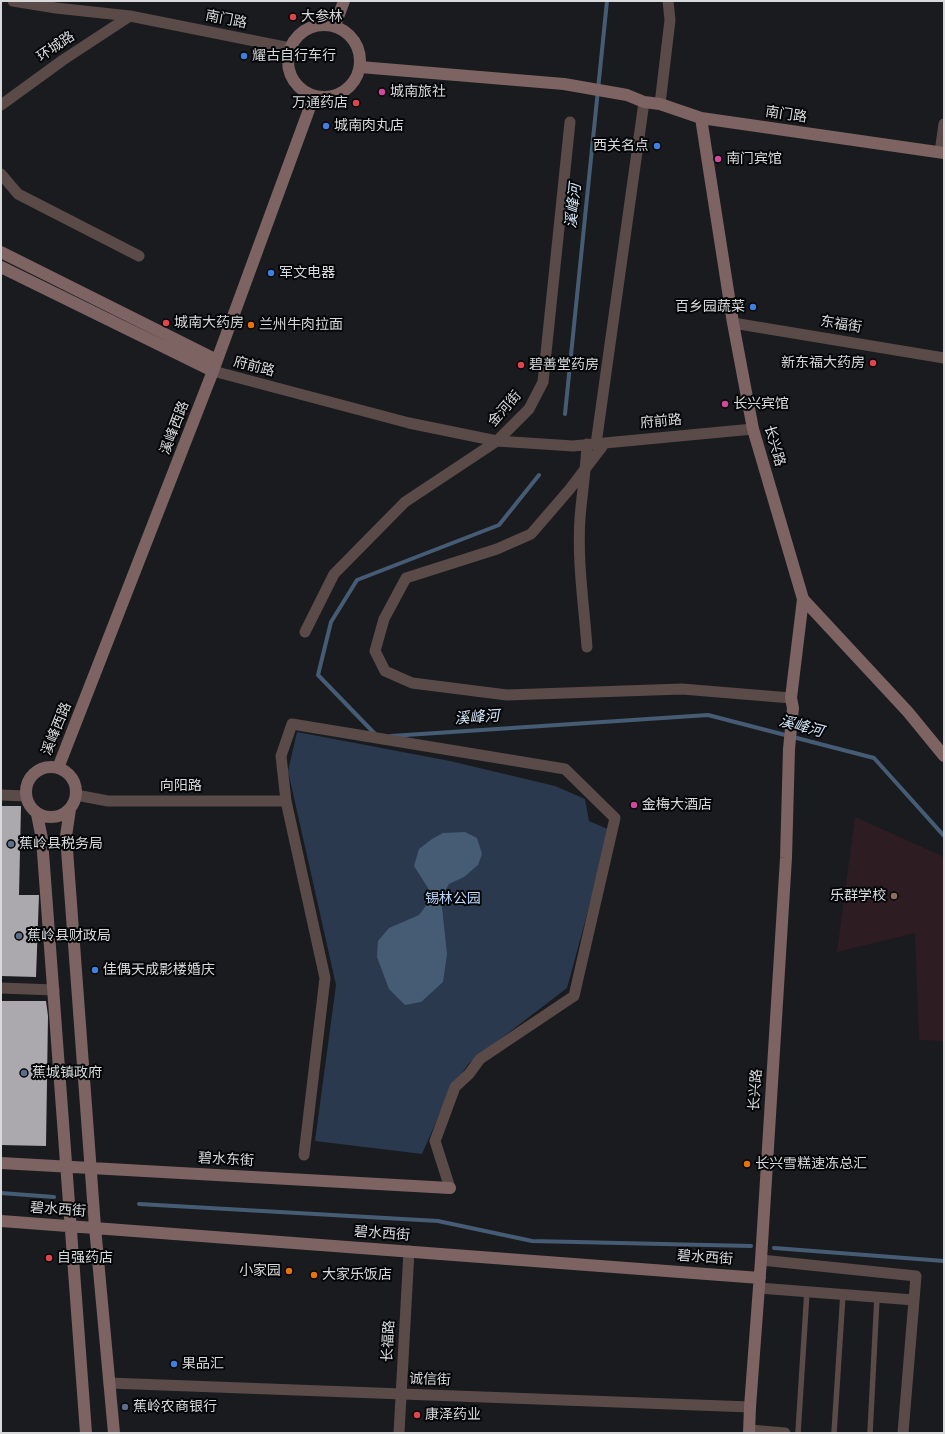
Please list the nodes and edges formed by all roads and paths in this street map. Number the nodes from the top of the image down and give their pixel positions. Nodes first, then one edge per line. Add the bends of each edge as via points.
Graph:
1 (13, 1) edge
2 (344, 1) edge
3 (668, 1) edge
4 (57, 5) edge
5 (130, 16) junction
6 (335, 25) junction
7 (290, 48) junction
8 (360, 67) junction
9 (314, 96) junction
10 (644, 102) junction
11 (660, 104) junction
12 (1, 105) edge
13 (701, 118) junction
14 (570, 122) dead end
15 (944, 124) edge
16 (942, 152) edge
17 (1, 174) edge
18 (1, 252) edge
19 (139, 256) dead end
20 (1, 267) edge
21 (733, 323) junction
22 (944, 358) edge
23 (215, 366) junction
24 (753, 429) junction
25 (497, 441) junction
26 (596, 444) junction
27 (586, 468) junction
28 (803, 598) junction
29 (305, 632) dead end
30 (587, 648) dead end
31 (792, 703) junction
32 (944, 756) edge
33 (58, 768) junction
34 (1, 795) edge
35 (26, 796) junction
36 (76, 796) junction
37 (286, 800) junction
38 (70, 808) junction
39 (37, 814) junction
40 (1, 988) edge
41 (54, 990) junction
42 (304, 1156) dead end
43 (1, 1163) edge
44 (450, 1188) joint
45 (1, 1221) edge
46 (71, 1225) junction
47 (95, 1227) junction
48 (409, 1251) junction
49 (761, 1260) junction
50 (759, 1283) junction
51 (807, 1291) junction
52 (843, 1294) junction
53 (878, 1297) junction
54 (914, 1300) junction
55 (109, 1382) junction
56 (402, 1394) junction
57 (750, 1407) junction
58 (750, 1432) edge
59 (86, 1433) edge
60 (114, 1433) edge
61 (399, 1433) edge
62 (785, 1433) edge
63 (798, 1433) edge
64 (834, 1433) edge
65 (870, 1433) edge
66 (903, 1433) edge

1 - 4 street, 南门路
2 - 6 street
3 - 11 street via 670,20
4 - 5 street, 南门路
5 - 7 street, 南门路
5 - 12 street, 环城路
6 - 7 street via 309,27 295,38
6 - 8 street via 350,34 355,41 359,49
7 - 9 street via 289,72 298,87
8 - 9 street via 353,83 347,89 331,97
8 - 10 street, 南门路 via 564,84 627,95
9 - 23 street, 溪峰西路
10 - 11 street, 南门路
10 - 26 street
11 - 13 street, 南门路
13 - 16 street, 南门路
13 - 21 street, 长兴路
14 - 25 street, 金河街 via 543,382 529,409
15 - 16 street
17 - 19 street via 18,194
18 - 23 street, 府前路
20 - 23 street, 府前路
21 - 22 street, 东福街
21 - 24 street, 长兴路
23 - 25 street, 府前路 via 409,423
23 - 33 street, 溪峰西路
24 - 26 street, 府前路
24 - 28 street, 长兴路
25 - 26 street, 府前路 via 572,446
25 - 29 street, 金河街 via 405,502 334,574
26 - 27 street
26 - 27 street
27 - 30 street via 580,518 580,562
27 - 31 street via 531,534 497,549 406,578 384,619 375,651 385,671 412,683 507,695 682,689
28 - 31 street, 长兴路
28 - 32 street via 908,712
31 - 49 street, 长兴路 via 786,858
33 - 35 street via 43,768 31,776
33 - 36 street via 70,775 74,781
34 - 35 street
35 - 39 street
36 - 37 street, 向阳路 via 108,801
36 - 38 street
37 - 42 street via 325,978
37 - 44 street via 282,756 292,724 565,768 615,818 574,996 480,1059 455,1087 434,1141
38 - 39 street via 65,813 51,818
38 - 47 street via 66,836
39 - 41 street via 42,839
40 - 41 street
41 - 46 street
43 - 44 street, 碧水东街
45 - 46 street, 碧水西街
46 - 47 street, 碧水西街
46 - 59 street
47 - 48 street, 碧水西街
47 - 55 street
48 - 50 street, 碧水西街
48 - 56 street, 长福路
49 - 50 street, 长兴路
49 - 54 street via 916,1276
50 - 51 street
50 - 57 street, 长兴路
51 - 52 street
51 - 63 lane
52 - 53 street
52 - 64 lane
53 - 54 street
53 - 65 lane
54 - 66 street
55 - 56 street, 诚信街
55 - 60 street
56 - 57 street, 诚信街
56 - 61 street, 长福路
57 - 58 street, 长兴路
58 - 62 street

